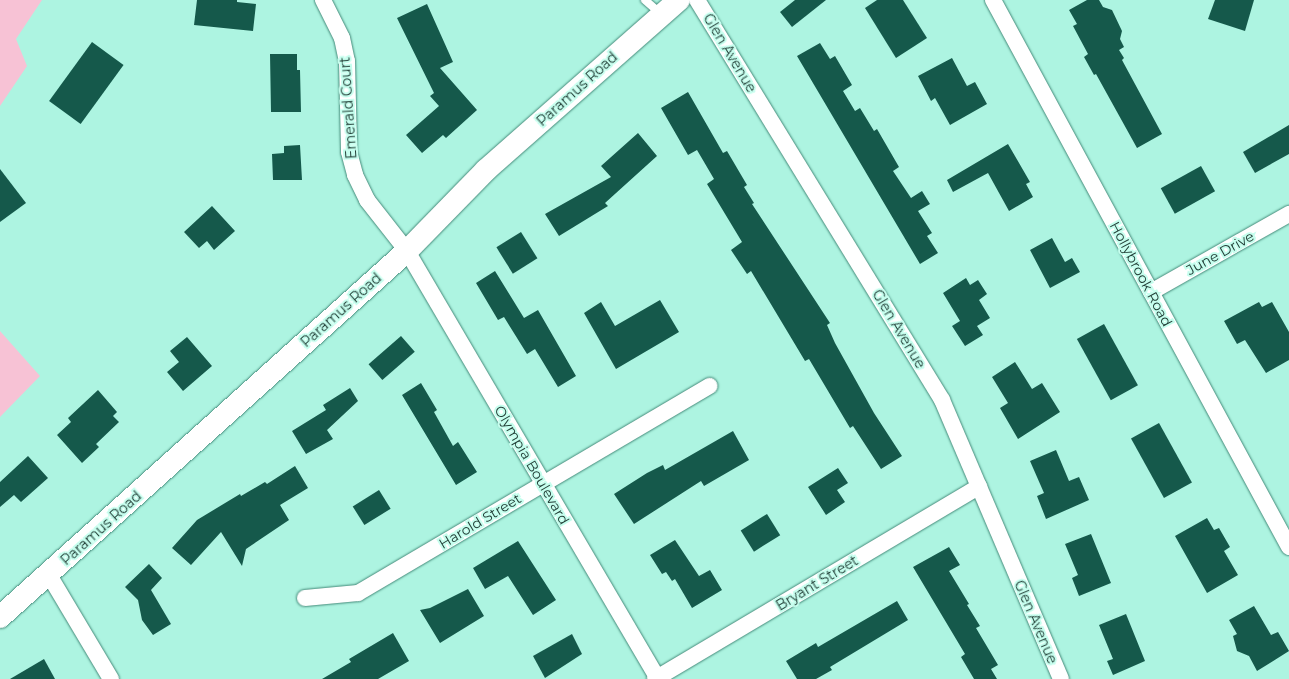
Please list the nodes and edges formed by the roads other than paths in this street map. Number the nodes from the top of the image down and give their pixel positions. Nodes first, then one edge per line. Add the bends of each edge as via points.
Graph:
1 (323, 0) edge
2 (645, 0) edge
3 (679, 0) edge
4 (697, 0) edge
5 (993, 0) edge
6 (662, 14) junction
7 (1289, 214) edge
8 (407, 251) junction
9 (1151, 292) junction
10 (710, 386) dead end
11 (543, 484) junction
12 (979, 487) junction
13 (1289, 547) edge
14 (49, 575) junction
15 (305, 598) dead end
16 (0, 617) edge
17 (657, 678) edge
18 (111, 679) edge
19 (1061, 679) edge

1 - 8 street, Emerald Court via 342,38 346,61 349,152 355,175 367,200
2 - 6 lane
3 - 6 main road, Paramus Road
4 - 12 street, Glen Avenue via 942,400
5 - 9 street, Hollybrook Road
6 - 8 main road, Paramus Road via 486,170
7 - 9 street, June Drive
8 - 11 street, Olympia Boulevard
8 - 14 main road, Paramus Road
9 - 13 street, Hollybrook Road
10 - 11 street, Harold Street
11 - 15 street, Harold Street via 358,593
11 - 17 street, Olympia Boulevard
12 - 17 street, Bryant Street
12 - 19 street, Glen Avenue
14 - 16 main road, Paramus Road
14 - 18 street

